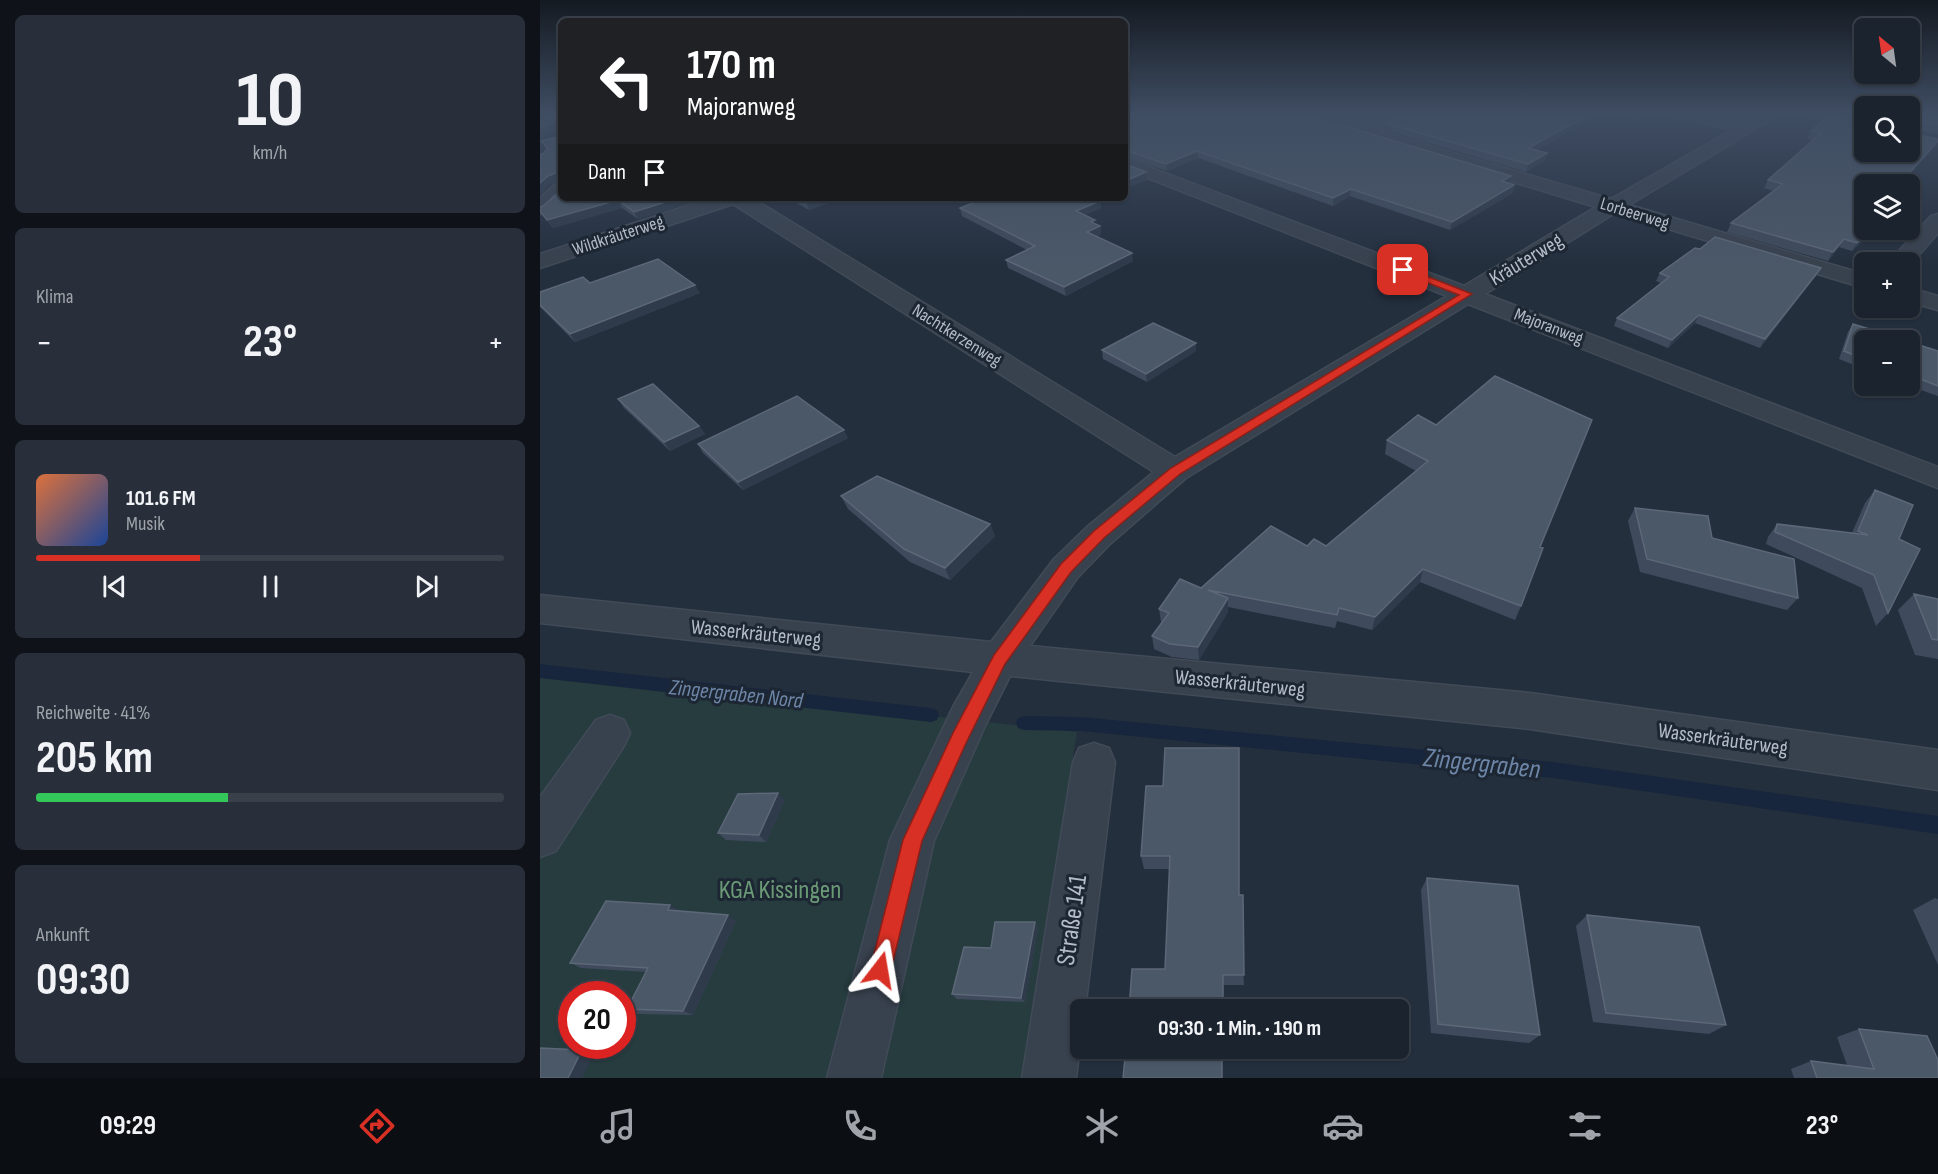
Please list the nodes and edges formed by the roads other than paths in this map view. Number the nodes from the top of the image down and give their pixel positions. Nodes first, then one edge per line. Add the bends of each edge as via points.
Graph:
1 (1467, 163) edge
2 (1688, 163) edge
3 (1128, 164) edge
4 (558, 192) edge
5 (722, 201) edge
6 (743, 201) edge
7 (1613, 207) junction
8 (540, 208) edge
9 (1938, 220) edge
10 (1909, 252) edge
11 (540, 261) edge
12 (1854, 278) edge
13 (1467, 294) junction
14 (1920, 298) edge
15 (1938, 303) edge
16 (1175, 471) junction
17 (1938, 478) edge
18 (540, 609) edge
19 (1000, 659) junction
20 (610, 734) dead end
21 (1094, 762) dead end
22 (1938, 770) edge
23 (540, 835) edge
24 (854, 1078) edge
25 (1049, 1078) edge

1 - 7 street, Lorbeerweg
2 - 7 street, Kräuterweg
3 - 13 street, Majoranweg
4 - 8 street
5 - 11 street, Wildkräuterweg
6 - 16 street, Nachtkerzenweg
7 - 12 street, Lorbeerweg
7 - 13 street, Kräuterweg
9 - 10 street
13 - 16 street, Kräuterweg
13 - 17 street, Majoranweg
14 - 15 street
16 - 19 street, Kräuterweg via 1066,568
18 - 19 street, Wasserkräuterweg
19 - 22 street, Wasserkräuterweg via 1530,711
19 - 24 street, Kräuterweg via 912,840
20 - 23 street
21 - 25 street, Straße 141

